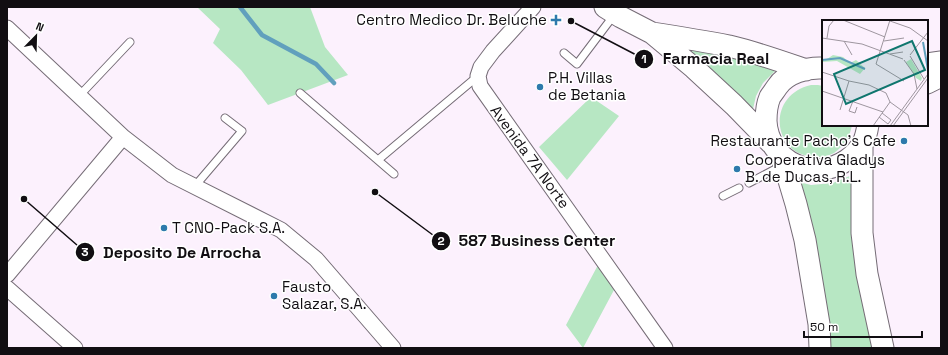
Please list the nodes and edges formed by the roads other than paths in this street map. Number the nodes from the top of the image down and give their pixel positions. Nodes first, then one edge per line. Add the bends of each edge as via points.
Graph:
1 (533, 7) edge
2 (610, 10) edge
3 (7, 28) edge
4 (652, 33) junction
5 (130, 42) dead end
6 (564, 53) dead end
7 (941, 62) edge
8 (928, 64) edge
9 (814, 69) edge
10 (478, 76) junction
11 (941, 76) edge
12 (928, 82) edge
13 (300, 93) dead end
14 (79, 96) junction
15 (225, 118) dead end
16 (868, 133) edge
17 (123, 137) junction
18 (779, 155) junction
19 (378, 160) junction
20 (394, 174) dead end
21 (749, 183) dead end
22 (195, 186) junction
23 (738, 188) dead end
24 (723, 196) dead end
25 (7, 275) edge
26 (7, 288) edge
27 (74, 348) edge
28 (393, 348) edge
29 (665, 348) edge
30 (820, 348) edge
31 (883, 348) edge

1 - 10 street via 493,51 481,67
2 - 4 street
2 - 6 lane via 577,64
3 - 14 street
4 - 9 street via 730,47
4 - 18 street via 734,105
5 - 14 lane
7 - 8 street
9 - 18 street via 791,74 779,84 770,97 766,112 766,128
10 - 19 lane
10 - 29 street, Avenida 7A Norte via 480,86
11 - 12 street
13 - 19 lane
14 - 17 street
15 - 22 lane via 242,131
16 - 18 street via 852,156 840,165 825,170 810,170 795,165
16 - 31 street via 862,233 867,274
17 - 22 street via 172,175
17 - 25 street
18 - 21 lane
18 - 30 street via 805,240 819,324
19 - 20 lane
22 - 28 street via 281,230 316,258
23 - 24 lane
26 - 27 street

